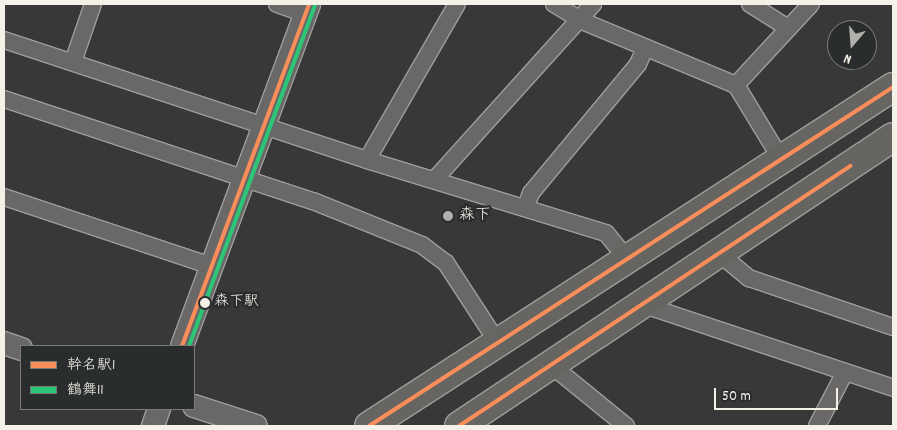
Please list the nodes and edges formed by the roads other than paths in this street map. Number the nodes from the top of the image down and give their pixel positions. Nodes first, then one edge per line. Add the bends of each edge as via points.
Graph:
1 (92, 4) edge
2 (277, 4) edge
3 (457, 4) edge
4 (554, 4) edge
5 (593, 4) edge
6 (750, 4) edge
7 (811, 4) edge
8 (307, 9) edge
9 (582, 21) junction
10 (788, 28) junction
11 (4, 40) edge
12 (645, 48) junction
13 (73, 62) junction
14 (736, 85) junction
15 (893, 87) edge
16 (4, 99) edge
17 (262, 126) junction
18 (893, 136) edge
19 (781, 159) junction
20 (367, 160) junction
21 (242, 176) junction
22 (435, 179) junction
23 (4, 197) edge
24 (526, 206) junction
25 (720, 254) junction
26 (627, 259) junction
27 (212, 266) junction
28 (641, 304) junction
29 (893, 326) edge
30 (4, 343) edge
31 (498, 343) junction
32 (182, 345) edge
33 (20, 349) edge
34 (551, 365) junction
35 (845, 372) junction
36 (893, 388) edge
37 (195, 406) edge
38 (160, 410) edge
39 (153, 426) edge
40 (256, 426) edge
41 (369, 426) edge
42 (458, 426) edge
43 (626, 426) edge
44 (817, 426) edge

1 - 13 street
2 - 8 street
3 - 20 street
4 - 9 street
5 - 9 street
6 - 10 street
7 - 10 street
8 - 17 street
9 - 12 street
9 - 22 street
10 - 14 street
11 - 13 street
12 - 14 street
12 - 24 street via 638,64 531,193
13 - 17 street
14 - 19 street
15 - 19 highway
16 - 21 street
17 - 20 street
17 - 21 street
18 - 25 highway
19 - 26 highway
20 - 22 street
21 - 27 street
21 - 31 street via 377,226 436,253
22 - 24 street
23 - 27 street
24 - 26 street via 606,233
25 - 28 highway
25 - 29 street via 749,278
26 - 31 highway
27 - 32 street
28 - 34 highway
28 - 35 street
30 - 33 street
31 - 41 highway
34 - 42 highway
34 - 43 street
35 - 36 street
35 - 44 street
37 - 40 street
38 - 39 street

